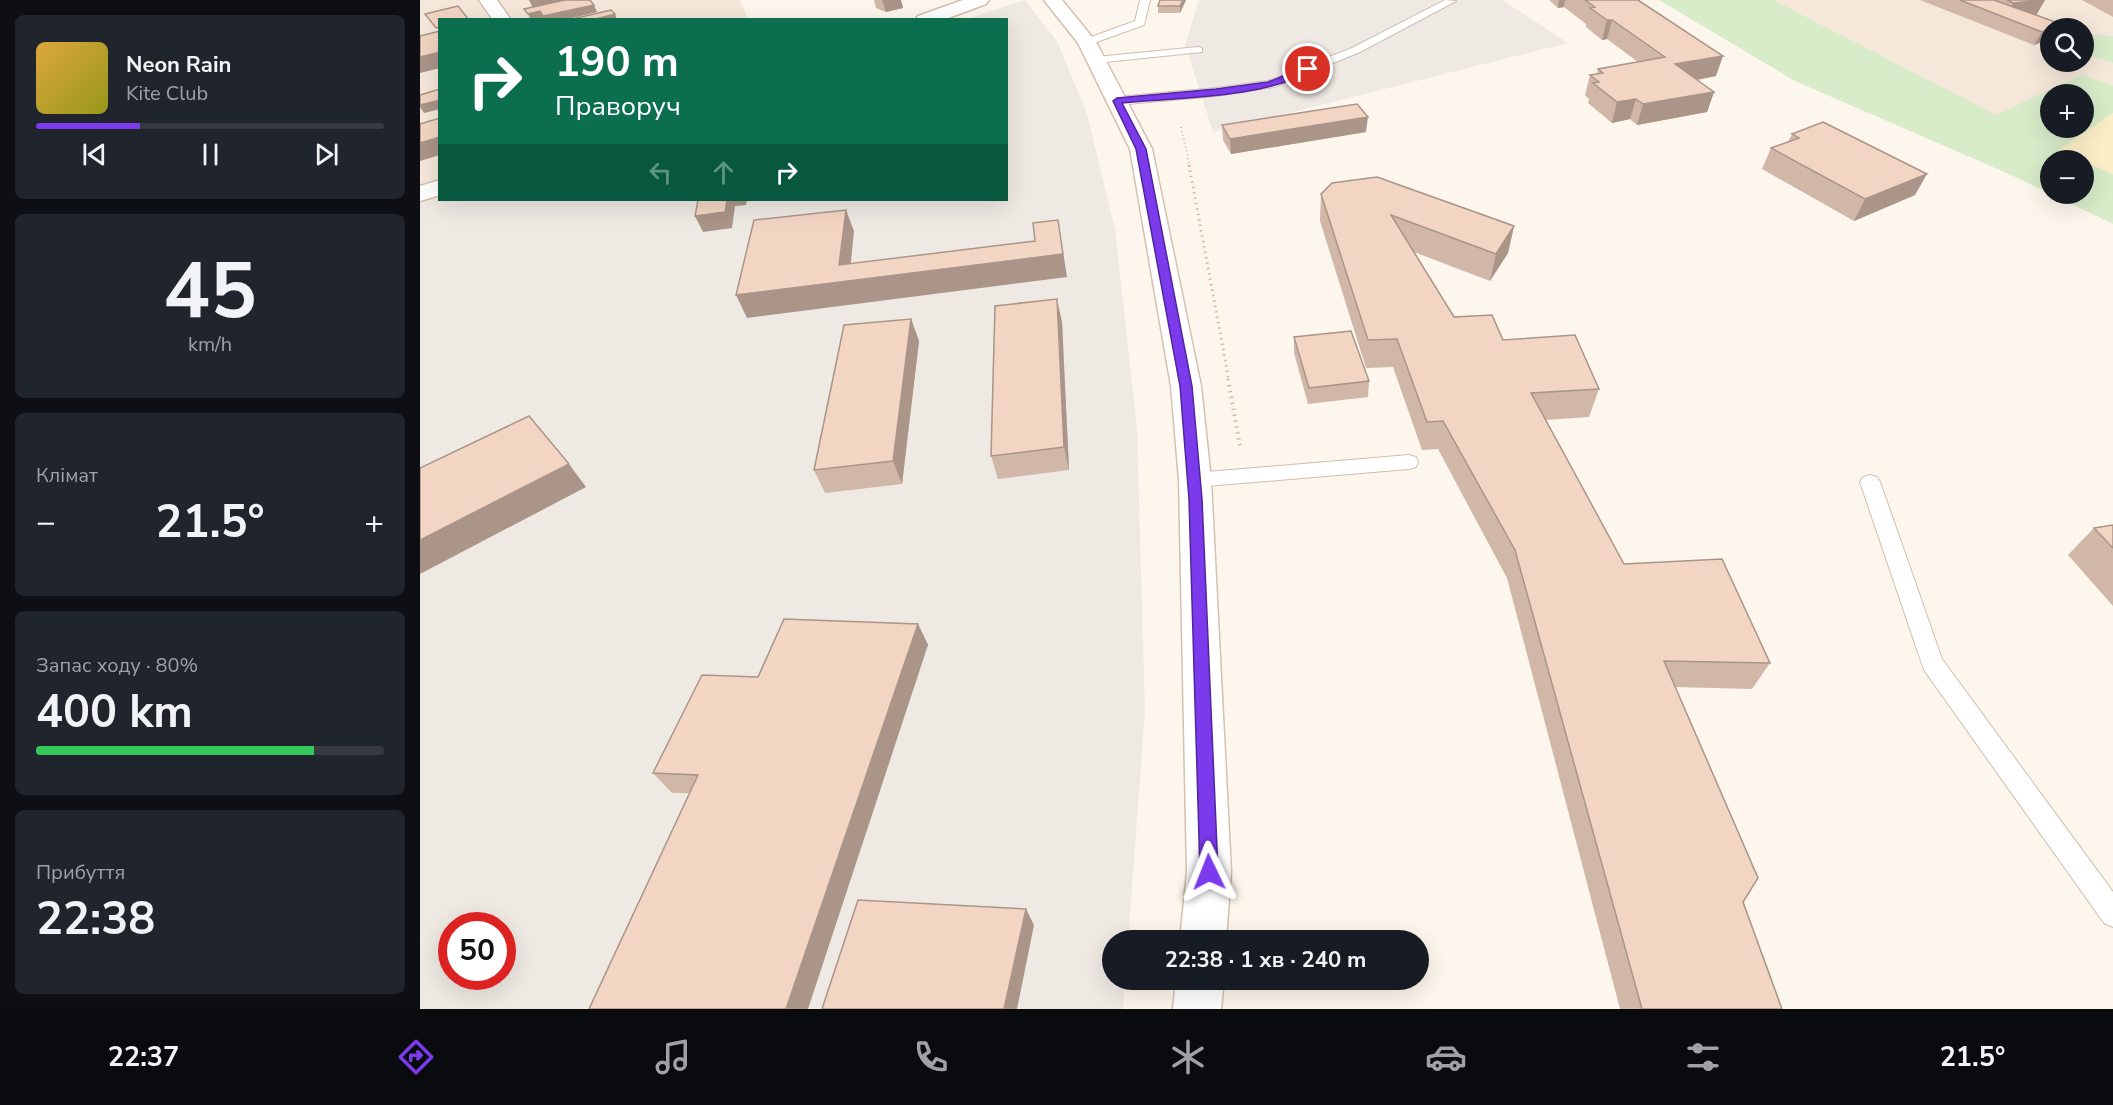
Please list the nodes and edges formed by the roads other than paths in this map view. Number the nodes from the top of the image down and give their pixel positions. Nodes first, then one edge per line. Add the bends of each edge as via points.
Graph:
1 (488, 0) edge
2 (980, 0) edge
3 (1053, 0) edge
4 (1145, 0) edge
5 (1451, 1) edge
6 (501, 18) edge
7 (930, 18) edge
8 (1198, 50) dead end
9 (1092, 51) junction
10 (1117, 101) junction
11 (438, 188) edge
12 (420, 194) edge
13 (1409, 462) dead end
14 (1194, 480) junction
15 (1870, 482) dead end
16 (2113, 914) edge
17 (1204, 930) edge
18 (1199, 990) edge
19 (1197, 1009) edge

1 - 6 main road
2 - 7 main road
3 - 9 main road
4 - 9 lane via 1140,22
5 - 10 lane via 1356,50 1270,84
8 - 9 lane
9 - 10 main road
10 - 14 main road via 1141,149 1186,386
11 - 12 main road
13 - 14 lane
14 - 17 main road via 1209,872
15 - 16 lane via 1932,663
18 - 19 main road

